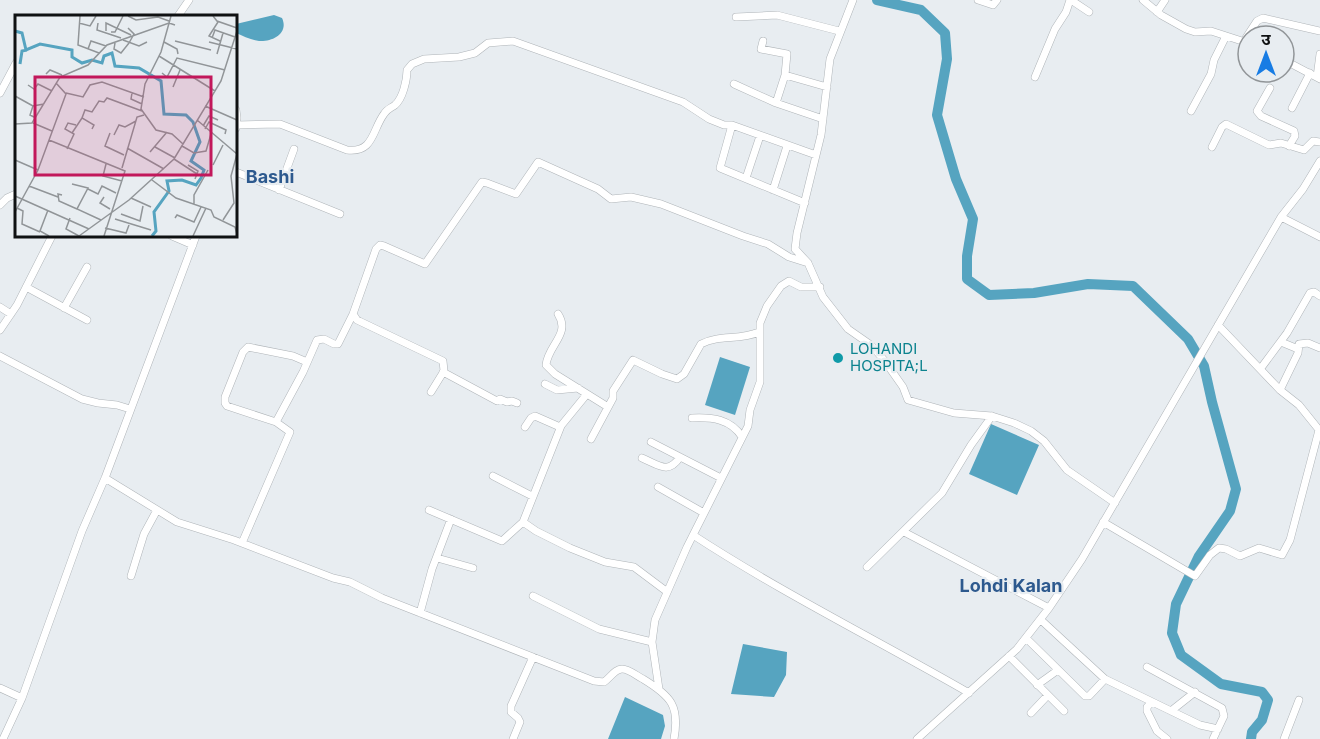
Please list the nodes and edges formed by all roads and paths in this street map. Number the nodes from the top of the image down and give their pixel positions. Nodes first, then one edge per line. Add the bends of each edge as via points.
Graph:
1 (189, 0) edge
2 (978, 0) edge
3 (997, 0) edge
4 (1071, 0) edge
5 (1143, 0) edge
6 (1165, 0) edge
7 (851, 3) edge
8 (1089, 12) dead end
9 (1157, 12) junction
10 (179, 15) edge
11 (736, 17) dead end
12 (1255, 24) edge
13 (1289, 24) edge
14 (1296, 26) edge
15 (839, 31) junction
16 (1320, 31) edge
17 (1226, 36) junction
18 (1236, 39) edge
19 (763, 41) dead end
20 (1320, 54) edge
21 (15, 65) edge
22 (1296, 66) edge
23 (785, 75) junction
24 (1316, 76) edge
25 (1035, 77) dead end
26 (734, 84) dead end
27 (827, 87) junction
28 (1270, 88) dead end
29 (0, 93) edge
30 (776, 103) junction
31 (1292, 108) dead end
32 (1191, 111) dead end
33 (823, 119) junction
34 (732, 125) junction
35 (237, 127) edge
36 (760, 136) junction
37 (1320, 142) edge
38 (787, 146) junction
39 (1290, 146) junction
40 (1212, 147) dead end
41 (294, 149) dead end
42 (816, 155) junction
43 (1320, 161) edge
44 (237, 172) edge
45 (746, 178) junction
46 (279, 190) junction
47 (773, 190) junction
48 (15, 194) edge
49 (805, 203) junction
50 (0, 206) edge
51 (340, 214) dead end
52 (1281, 217) junction
53 (51, 237) edge
54 (175, 237) edge
55 (196, 237) edge
56 (1320, 237) edge
57 (193, 244) junction
58 (808, 263) junction
59 (87, 267) dead end
60 (26, 287) junction
61 (820, 287) junction
62 (1320, 296) edge
63 (0, 307) edge
64 (64, 308) junction
65 (11, 314) junction
66 (353, 314) junction
67 (558, 314) dead end
68 (87, 320) dead end
69 (1218, 325) junction
70 (0, 330) edge
71 (759, 332) junction
72 (1281, 342) junction
73 (1320, 348) edge
74 (1298, 350) junction
75 (0, 356) edge
76 (307, 362) junction
77 (1261, 368) junction
78 (443, 372) junction
79 (545, 384) dead end
80 (578, 388) junction
81 (1280, 390) junction
82 (431, 392) dead end
83 (586, 394) junction
84 (517, 403) dead end
85 (608, 406) junction
86 (130, 409) junction
87 (992, 417) junction
88 (692, 418) dead end
89 (276, 422) junction
90 (561, 426) junction
91 (525, 427) dead end
92 (1319, 431) edge
93 (742, 437) junction
94 (591, 439) dead end
95 (651, 442) dead end
96 (680, 457) junction
97 (642, 458) dead end
98 (494, 476) dead end
99 (105, 478) junction
100 (721, 478) junction
101 (658, 487) dead end
102 (532, 496) junction
103 (1115, 503) junction
104 (157, 510) junction
105 (429, 510) dead end
106 (704, 513) junction
107 (451, 519) junction
108 (523, 522) junction
109 (1103, 522) junction
110 (904, 532) junction
111 (693, 535) junction
112 (242, 543) junction
113 (437, 558) junction
114 (867, 567) dead end
115 (473, 568) dead end
116 (131, 576) dead end
117 (666, 591) junction
118 (533, 596) dead end
119 (1049, 608) junction
120 (420, 613) junction
121 (1041, 620) junction
122 (1026, 638) junction
123 (652, 642) junction
124 (1008, 656) junction
125 (532, 657) junction
126 (1147, 667) dead end
127 (1058, 670) junction
128 (1105, 679) junction
129 (1037, 685) junction
130 (0, 688) edge
131 (659, 689) junction
132 (1195, 692) junction
133 (969, 693) junction
134 (1048, 695) junction
135 (18, 696) junction
136 (1299, 700) dead end
137 (1152, 702) junction
138 (1064, 711) dead end
139 (1171, 711) junction
140 (1031, 713) dead end
141 (1218, 729) junction
142 (3, 739) edge
143 (513, 739) edge
144 (674, 739) edge
145 (917, 739) edge
146 (1167, 739) edge
147 (1213, 739) edge
148 (1284, 739) edge

1 - 10 street
2 - 3 street via 993,5
4 - 8 street
4 - 25 street
5 - 9 street
6 - 9 street
7 - 15 street
9 - 17 street via 1191,31
11 - 15 street via 777,15
12 - 13 street via 1263,18
14 - 16 street
15 - 27 street
17 - 18 street
17 - 32 street
19 - 23 street via 761,49 787,54
20 - 24 street
21 - 29 street
22 - 24 street
23 - 27 street
23 - 30 street
24 - 31 street
26 - 30 street
27 - 33 street
28 - 39 street via 1257,111 1294,131
30 - 33 street
33 - 42 street
34 - 35 street via 709,119 683,102 501,40 475,52 412,64 400,99 384,114 372,140 358,149 347,150 280,124
34 - 36 street
34 - 45 street via 720,168
36 - 38 street
36 - 45 street
37 - 39 street via 1313,141 1304,150
38 - 42 street
38 - 47 street
39 - 40 street via 1269,145 1226,124
41 - 46 street
42 - 49 street
43 - 52 street
44 - 46 street
45 - 47 street
46 - 51 street
47 - 49 street
48 - 50 street
49 - 58 street via 795,245 796,252
52 - 56 street
52 - 69 street
53 - 60 street
54 - 57 street
55 - 57 street
57 - 86 street
58 - 61 street
58 - 66 street via 661,204 631,197 611,199 598,189 538,162 516,194 482,182 425,264 378,246
59 - 64 street
60 - 64 street
60 - 65 street
61 - 71 street via 801,287 789,281 781,286 767,306
61 - 87 street via 823,297 848,329 884,360 908,400 954,413
62 - 72 street via 1310,293
63 - 65 street
64 - 68 street
65 - 70 street
66 - 76 street via 338,344 319,339
66 - 78 street via 357,320 443,361
67 - 80 street via 563,321 562,330 546,365
69 - 77 street
69 - 103 street
71 - 85 street via 701,344 677,379 633,360
71 - 93 street via 760,382
72 - 74 street
72 - 77 street
73 - 74 street via 1303,343
74 - 81 street
75 - 86 street via 82,399
76 - 89 street
76 - 89 street via 253,347 243,352 225,403
77 - 81 street
78 - 82 street
78 - 84 street via 496,401
79 - 80 street via 562,391
80 - 83 street
81 - 92 street via 1299,405
83 - 85 street
83 - 90 street
85 - 94 street
86 - 99 street
87 - 103 street via 1031,431 1067,470
87 - 110 street via 946,488
88 - 93 street via 726,422 736,427
89 - 112 street via 289,430 290,436
90 - 91 street via 535,416
90 - 102 street
92 - 109 street via 1283,554 1259,548 1240,556 1221,548 1210,555 1197,576
93 - 100 street
95 - 96 street
96 - 97 street via 669,468
96 - 100 street
98 - 102 street
99 - 104 street
99 - 135 street
100 - 106 street
101 - 106 street
102 - 108 street
103 - 109 street
104 - 112 street via 188,526
104 - 116 street via 144,534
105 - 107 street
106 - 111 street
107 - 108 street via 502,541
107 - 113 street
108 - 117 street via 570,548 605,562 634,567
109 - 119 street
110 - 114 street
110 - 119 street
111 - 117 street
111 - 133 street via 765,580
112 - 120 street via 350,582
113 - 115 street
113 - 120 street
117 - 123 street
118 - 123 street via 599,629
119 - 121 street
120 - 125 street
121 - 122 street
121 - 128 street
122 - 124 street
122 - 127 street
123 - 131 street
124 - 129 street
124 - 133 street
125 - 131 street via 599,683 625,669
125 - 143 street via 511,706 510,712 520,722
126 - 132 street
127 - 128 street via 1086,697
127 - 129 street
128 - 137 street
129 - 134 street
130 - 135 street
131 - 144 street via 677,714
132 - 139 street
132 - 141 street via 1223,710
133 - 145 street
134 - 138 street
134 - 140 street
135 - 142 street
136 - 148 street
137 - 139 street
137 - 146 street via 1148,711 1157,731
139 - 141 street via 1200,726
141 - 147 street

